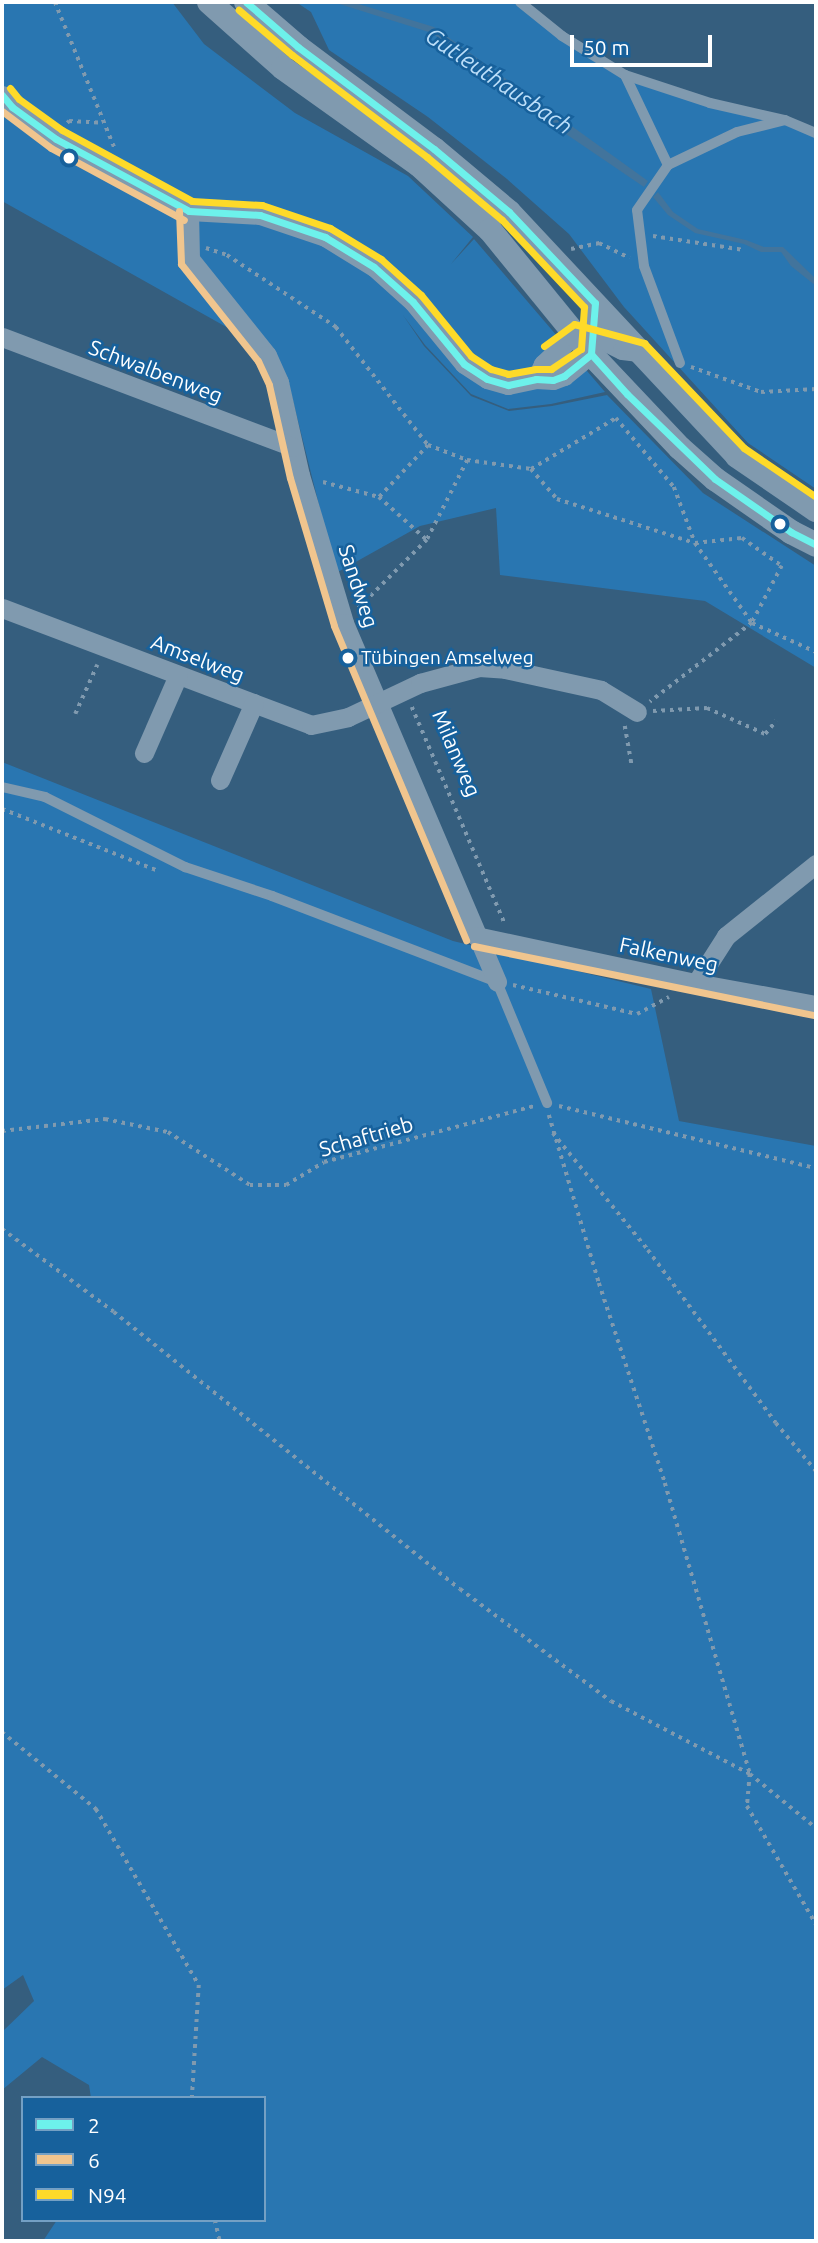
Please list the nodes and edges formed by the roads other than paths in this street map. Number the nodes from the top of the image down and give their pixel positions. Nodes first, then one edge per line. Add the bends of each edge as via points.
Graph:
1 (209, 2) edge
2 (246, 2) edge
3 (520, 2) edge
4 (625, 75) junction
5 (2, 95) edge
6 (785, 120) junction
7 (816, 133) edge
8 (668, 165) junction
9 (189, 211) junction
10 (595, 303) junction
11 (2, 337) edge
12 (586, 342) junction
13 (639, 352) junction
14 (680, 363) road end
15 (293, 447) junction
16 (816, 510) edge
17 (816, 545) edge
18 (2, 608) edge
19 (178, 674) junction
20 (254, 703) junction
21 (379, 703) junction
22 (637, 712) road end
23 (144, 753) dead end
24 (220, 780) dead end
25 (2, 787) edge
26 (816, 864) edge
27 (476, 936) junction
28 (497, 982) junction
29 (696, 983) junction
30 (816, 1005) edge
31 (547, 1103) road end

1 - 12 street via 283,68 419,165 490,230
2 - 10 street via 509,212
3 - 4 lane via 562,36
4 - 6 lane via 710,103
4 - 8 lane
5 - 9 street via 56,139
6 - 7 lane
6 - 8 lane via 737,132
8 - 14 lane via 636,210 644,266
9 - 12 street via 260,215 325,237 374,267 413,302 471,369 487,379 508,385 564,376
9 - 15 street, Sandweg via 190,259 267,355 279,383
10 - 12 street
10 - 13 street
11 - 15 street, Schwalbenweg
12 - 13 street
12 - 17 street via 680,448 715,479
13 - 16 street via 737,456
15 - 21 street, Sandweg via 344,623
18 - 19 street, Amselweg
19 - 20 street, Amselweg
19 - 23 street
20 - 21 street, Amselweg via 311,725 348,718
20 - 24 street
21 - 22 street via 444,674 478,667 577,684 620,700
21 - 27 street, Sandweg
25 - 28 lane via 45,797 186,867
26 - 29 street via 726,936
27 - 28 street, Sandweg
27 - 29 street, Falkenweg
28 - 31 lane
29 - 30 street, Falkenweg

